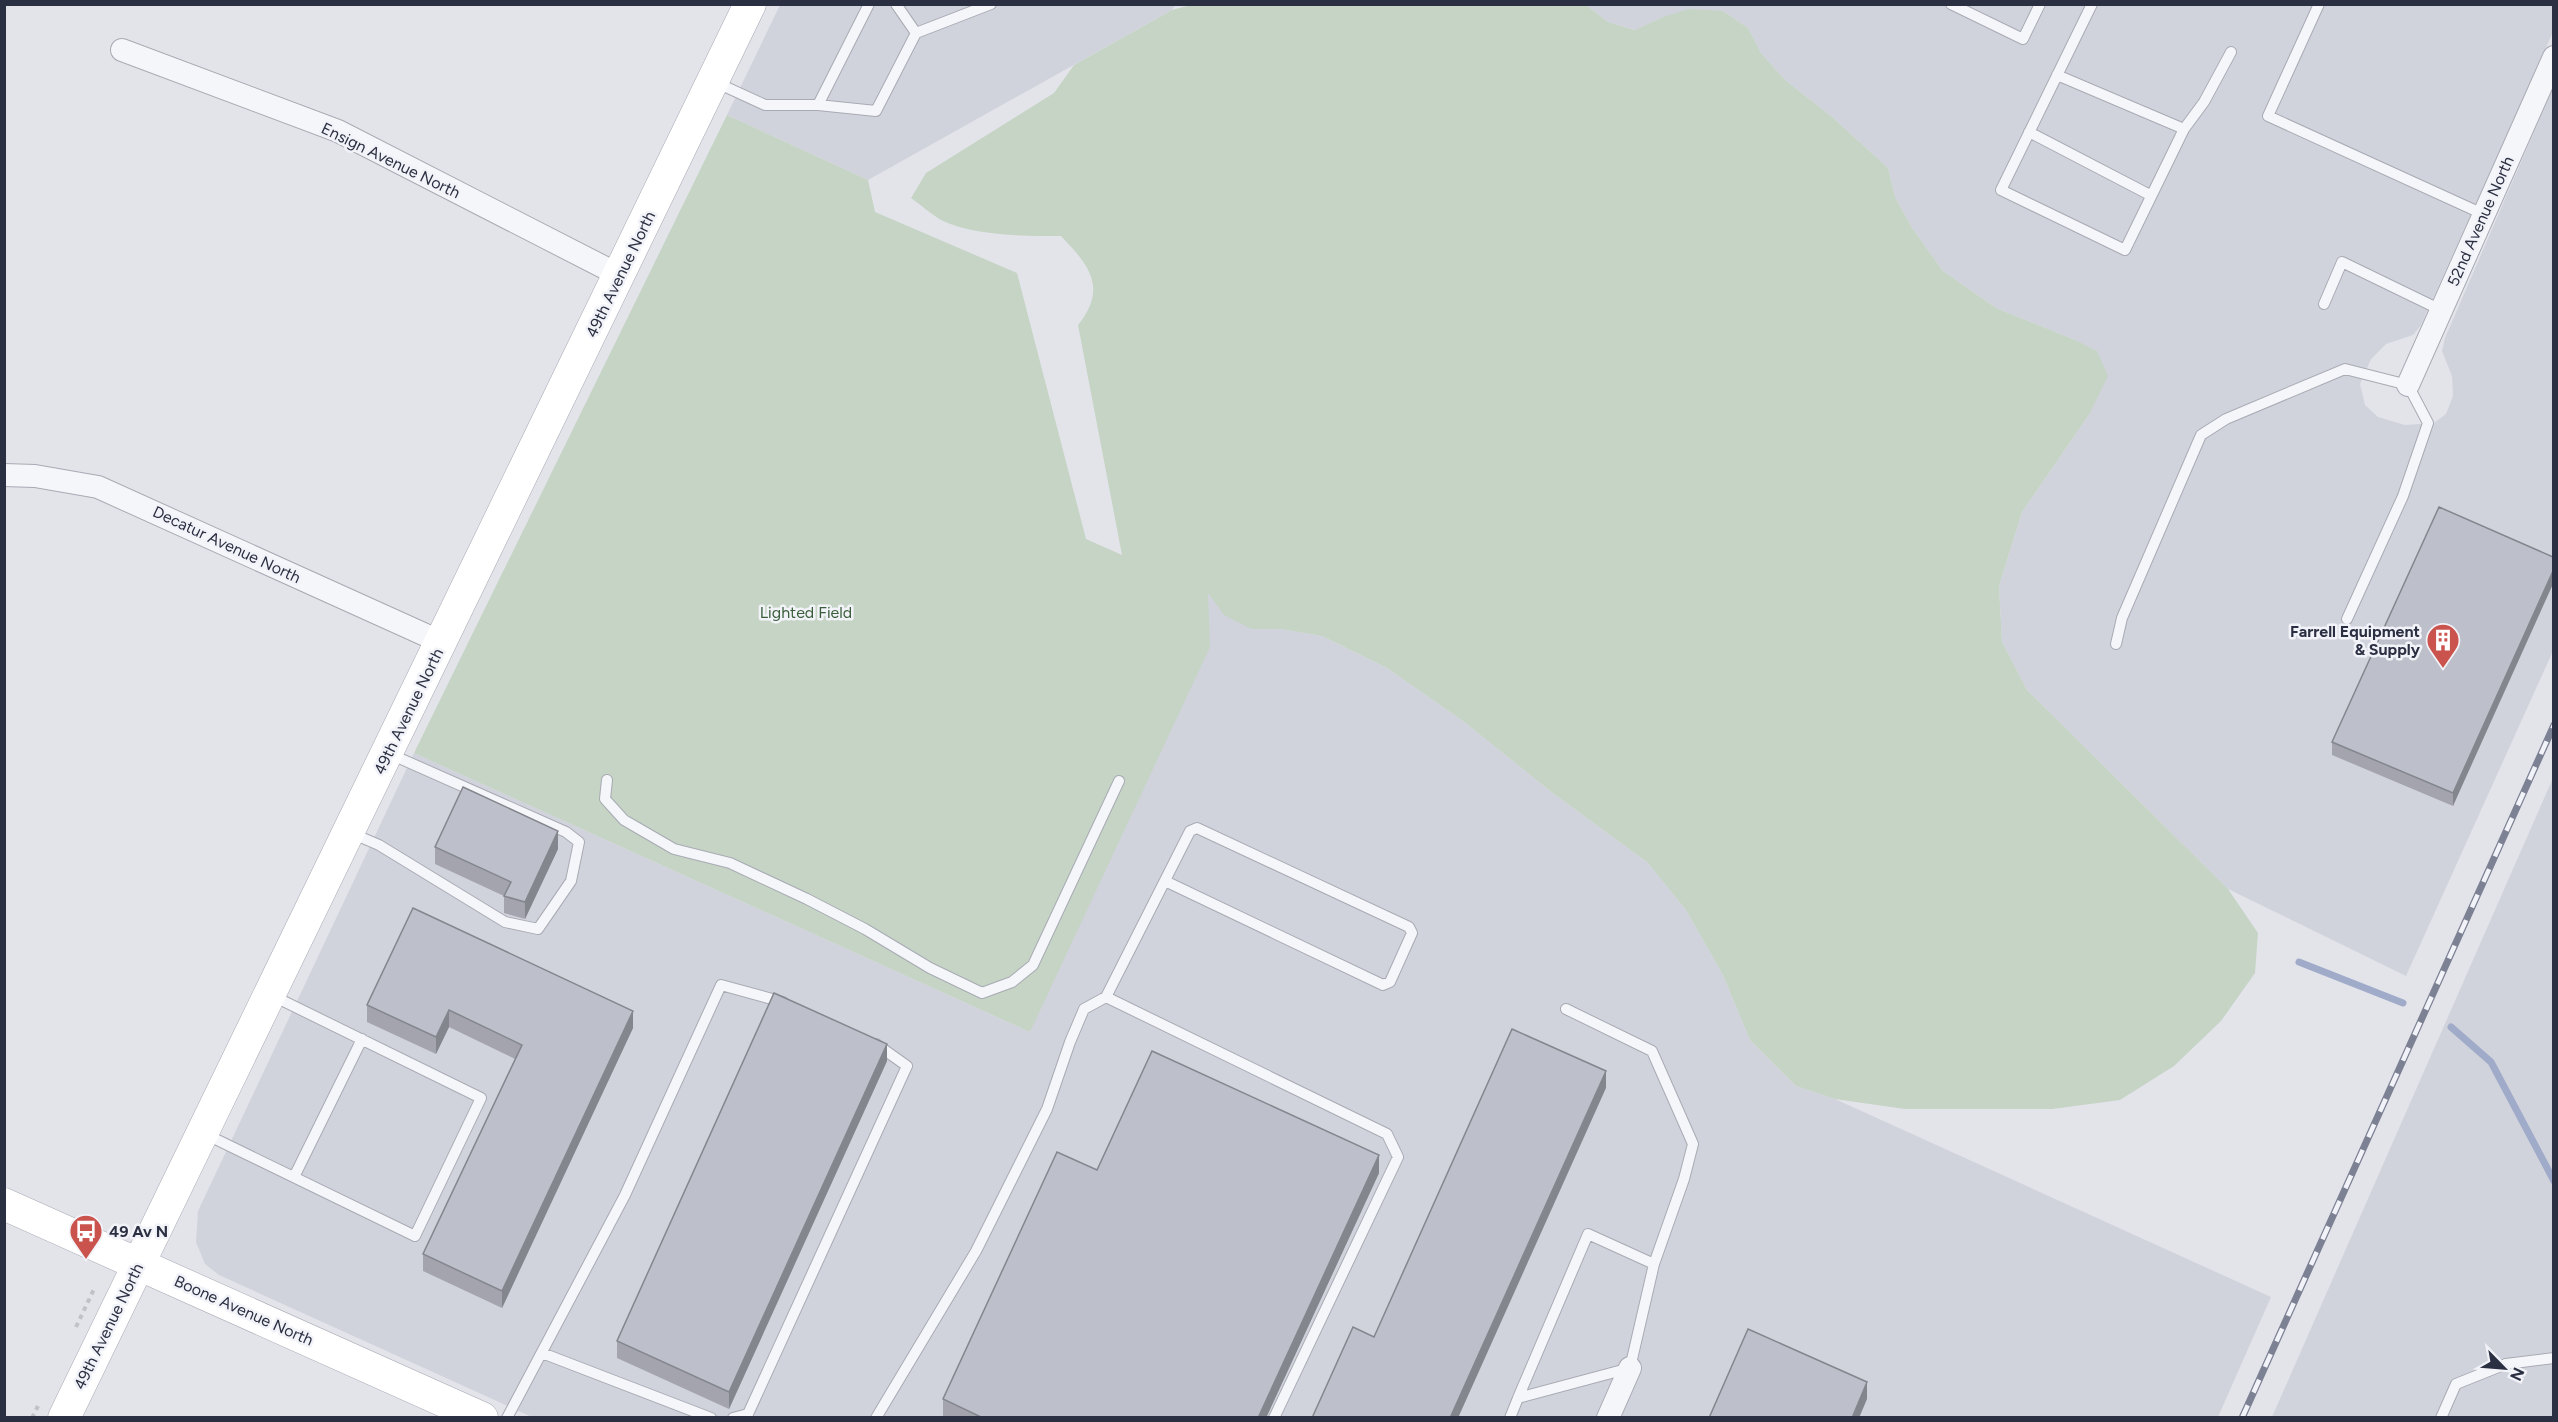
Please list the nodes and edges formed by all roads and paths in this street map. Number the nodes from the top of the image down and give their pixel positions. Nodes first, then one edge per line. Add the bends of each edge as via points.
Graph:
1 (750, 4) edge
2 (869, 4) edge
3 (896, 4) edge
4 (991, 4) edge
5 (1951, 4) edge
6 (2040, 4) edge
7 (2092, 4) edge
8 (2319, 4) edge
9 (916, 33) junction
10 (122, 51) dead end
11 (2231, 52) dead end
12 (2553, 57) edge
13 (2057, 75) junction
14 (713, 81) junction
15 (818, 105) junction
16 (2184, 129) junction
17 (2029, 132) junction
18 (2150, 195) junction
19 (2483, 214) junction
20 (619, 274) junction
21 (2324, 304) dead end
22 (2441, 310) junction
23 (2408, 385) junction
24 (4, 475) edge
25 (2347, 619) dead end
26 (441, 642) junction
27 (2116, 644) dead end
28 (388, 753) junction
29 (607, 780) dead end
30 (1119, 782) dead end
31 (348, 832) junction
32 (1165, 881) junction
33 (270, 995) junction
34 (1106, 997) junction
35 (795, 1005) edge
36 (1566, 1009) dead end
37 (362, 1039) junction
38 (865, 1039) edge
39 (203, 1133) junction
40 (294, 1177) junction
41 (4, 1204) edge
42 (139, 1262) junction
43 (1654, 1264) junction
44 (542, 1353) junction
45 (2553, 1358) edge
46 (1630, 1368) junction
47 (1518, 1398) junction
48 (440, 1409) edge
49 (64, 1418) edge
50 (482, 1418) edge
51 (507, 1418) edge
52 (711, 1418) edge
53 (733, 1418) edge
54 (876, 1418) edge
55 (1274, 1418) edge
56 (1510, 1418) edge
57 (1608, 1418) edge
58 (2441, 1418) edge

1 - 14 street, 49th Avenue North
2 - 15 lane
3 - 9 lane
4 - 9 lane
5 - 6 lane via 2023,39
7 - 13 lane
8 - 19 lane via 2268,116
9 - 15 lane via 876,111
10 - 20 street, Ensign Avenue North via 338,131
11 - 16 lane via 2204,102
12 - 19 street, 52nd Avenue North
13 - 16 lane
13 - 17 lane
14 - 15 lane via 765,105
14 - 20 street, 49th Avenue North
16 - 18 lane
17 - 18 lane
17 - 18 lane via 2001,190 2126,250
19 - 22 street, 52nd Avenue North
20 - 26 street, 49th Avenue North
21 - 22 lane via 2342,262
22 - 23 street, 52nd Avenue North
23 - 25 lane via 2428,423 2403,496
23 - 27 lane via 2345,369 2226,419 2201,435 2121,618
24 - 26 street, Decatur Avenue North via 98,487
26 - 28 street, 49th Avenue North
28 - 31 street, 49th Avenue North
28 - 31 lane via 566,832 579,843 571,880 538,929 505,922 380,845
29 - 30 lane via 605,799 624,820 664,844 730,864 807,899 982,993 1012,982 1033,965
31 - 33 street, 49th Avenue North
32 - 32 lane via 1190,831 1197,828 1409,927 1412,933 1390,982 1383,985
32 - 34 lane
33 - 37 lane
33 - 39 street, 49th Avenue North
34 - 54 lane via 1084,1010 1047,1109 976,1251
34 - 55 lane via 1387,1134 1398,1157
35 - 44 lane via 721,986 626,1195
36 - 43 lane via 1652,1051 1693,1144
37 - 40 lane
37 - 40 lane via 481,1098 415,1236
38 - 53 lane via 907,1066 748,1413
39 - 40 lane
39 - 42 street, 49th Avenue North
41 - 42 street, Boone Avenue North
42 - 48 street, Boone Avenue North
42 - 49 street, 49th Avenue North
43 - 46 lane
43 - 47 lane via 1588,1234
44 - 51 lane
44 - 52 lane
45 - 58 lane via 2506,1364 2456,1384
46 - 47 lane
46 - 57 street
47 - 56 lane
48 - 50 street, Boone Avenue North

